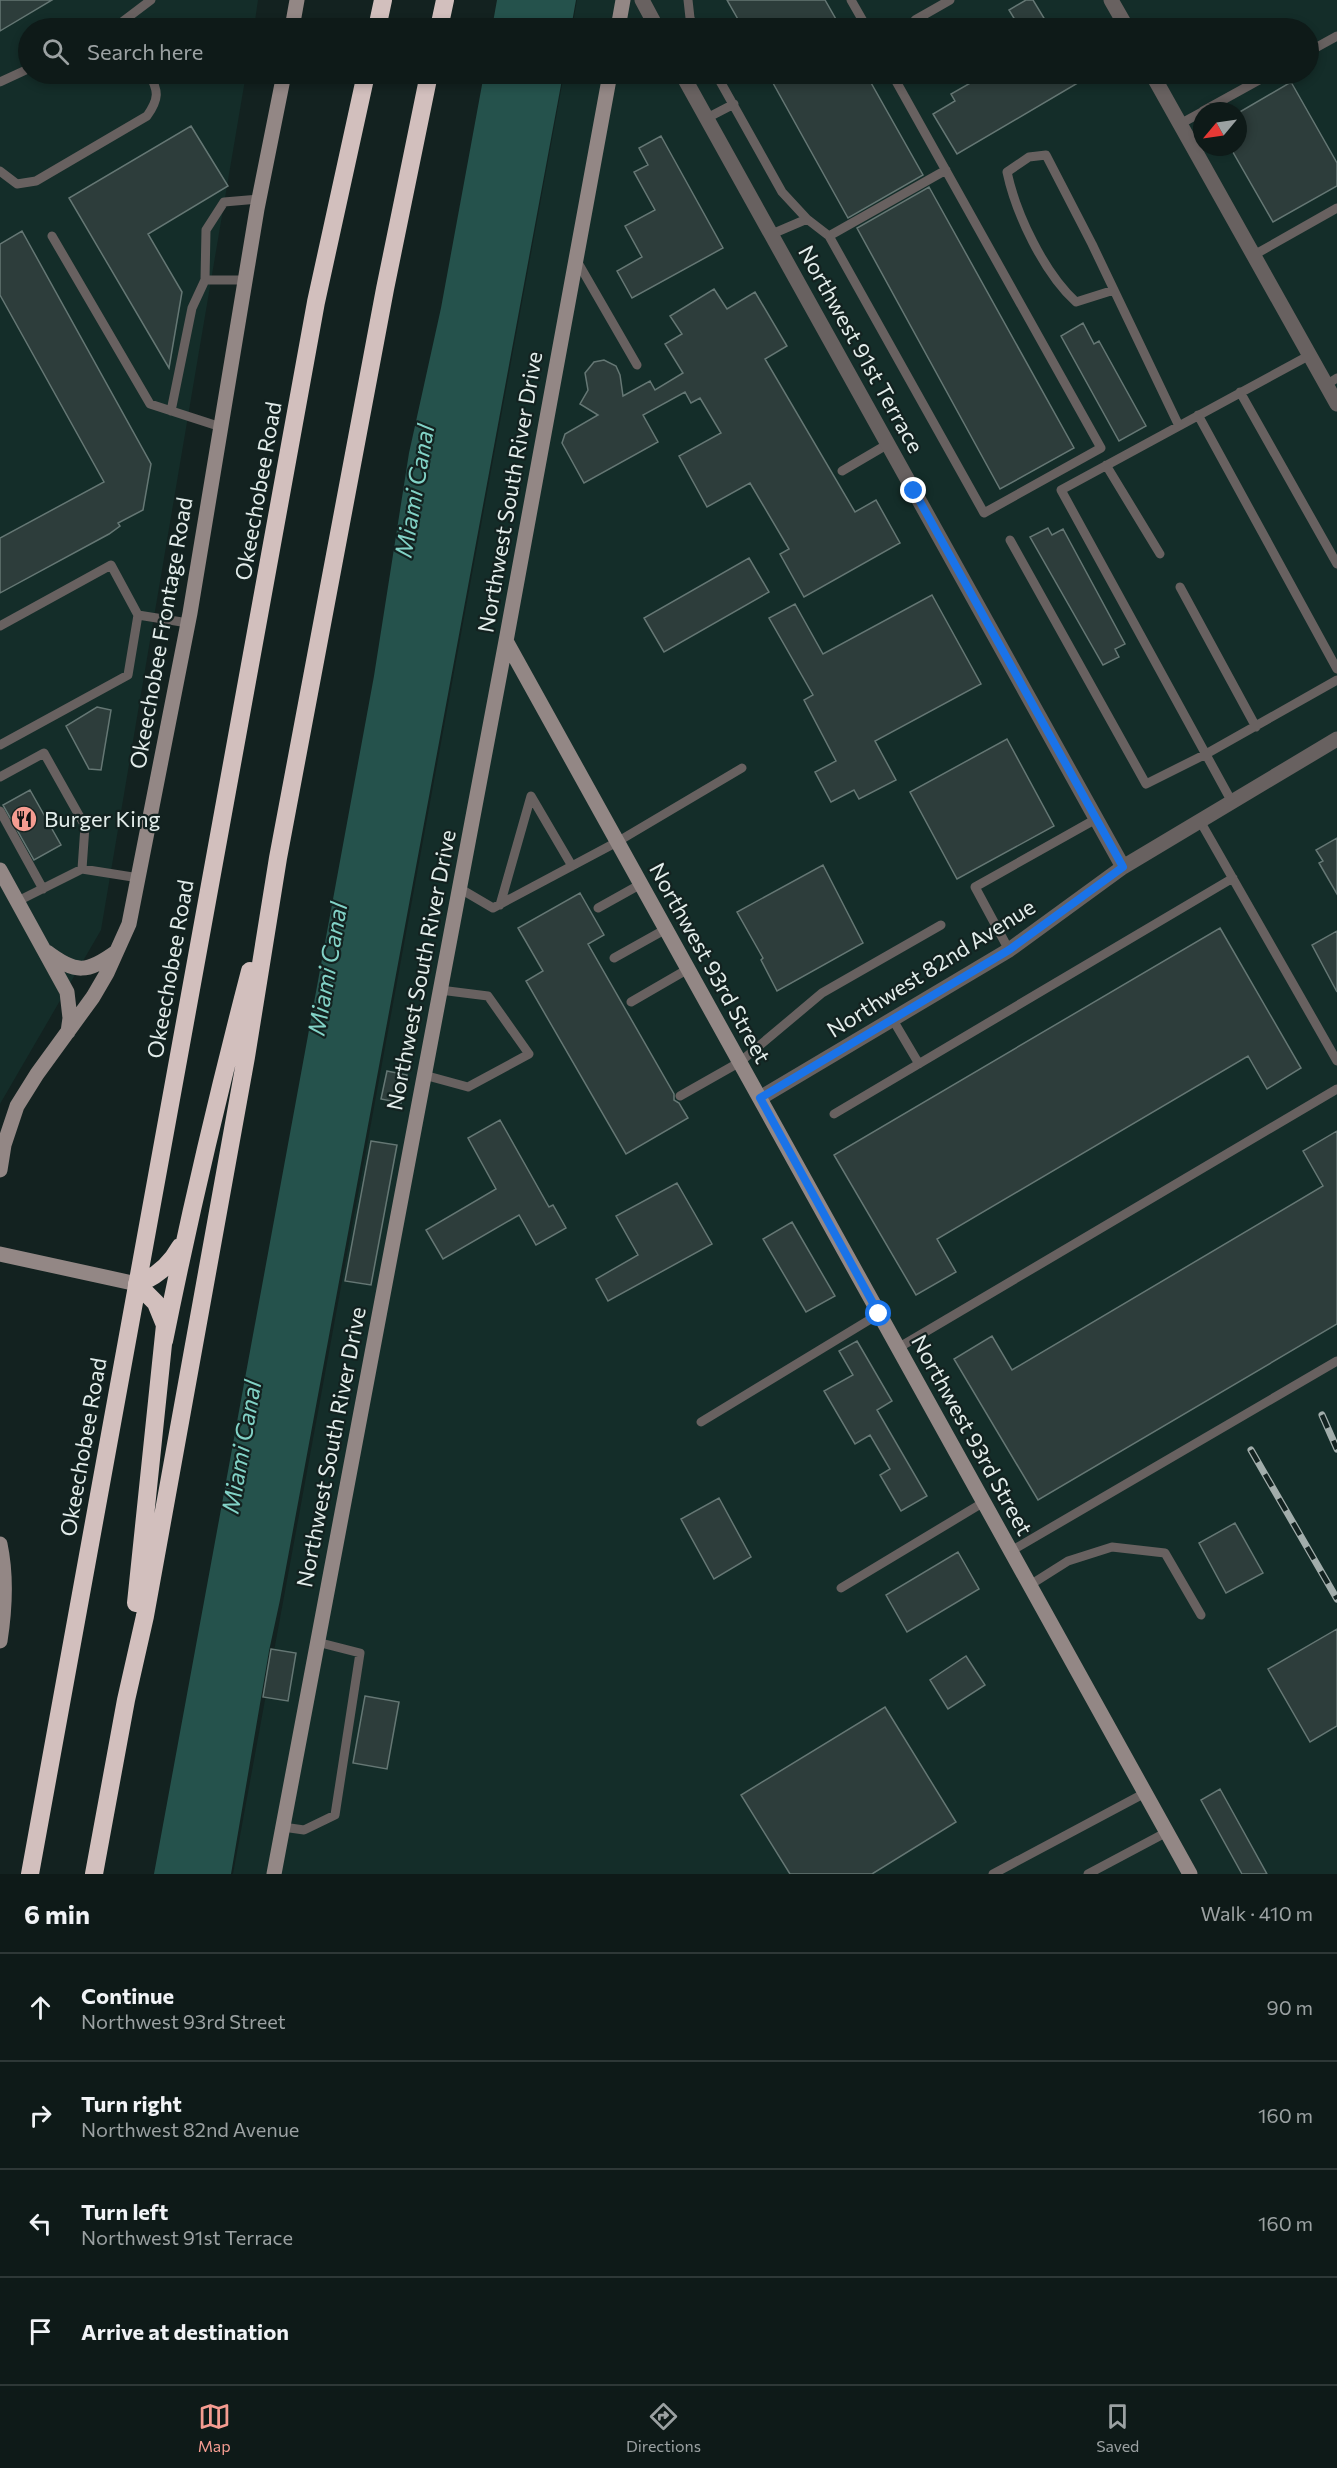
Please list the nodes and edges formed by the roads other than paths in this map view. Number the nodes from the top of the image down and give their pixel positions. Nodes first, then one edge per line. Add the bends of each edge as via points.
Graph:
1 (151, 0) edge
2 (297, 0) edge
3 (383, 0) edge
4 (445, 0) edge
5 (623, 0) edge
6 (642, 0) edge
7 (688, 0) edge
8 (851, 0) edge
9 (950, 0) edge
10 (1111, 0) edge
11 (130, 18) edge
12 (294, 18) edge
13 (379, 18) edge
14 (441, 18) edge
15 (620, 18) edge
16 (652, 18) edge
17 (690, 18) edge
18 (861, 18) edge
19 (918, 18) edge
20 (1121, 18) edge
21 (1337, 36) edge
22 (1319, 46) edge
23 (18, 74) edge
24 (0, 82) edge
25 (156, 84) edge
26 (282, 84) edge
27 (364, 84) edge
28 (427, 84) edge
29 (608, 84) edge
30 (688, 84) edge
31 (722, 84) edge
32 (898, 84) edge
33 (1158, 84) edge
34 (1252, 84) edge
35 (1219, 102) edge
36 (734, 104) junction
37 (1193, 116) edge
38 (707, 118) junction
39 (1180, 124) junction
40 (946, 170) junction
41 (0, 171) edge
42 (259, 199) junction
43 (1337, 208) edge
44 (807, 219) junction
45 (772, 234) junction
46 (52, 236) dead end
47 (829, 236) junction
48 (1254, 255) junction
49 (576, 259) junction
50 (205, 280) junction
51 (245, 280) junction
52 (1114, 290) junction
53 (1310, 355) junction
54 (637, 365) dead end
55 (1332, 382) edge
56 (1240, 392) junction
57 (1337, 404) edge
58 (171, 411) junction
59 (1198, 416) junction
60 (1179, 426) junction
61 (221, 427) junction
62 (888, 444) junction
63 (1106, 465) junction
64 (842, 471) dead end
65 (1010, 540) dead end
66 (1160, 554) dead end
67 (1337, 564) edge
68 (1180, 587) dead end
69 (138, 615) junction
70 (188, 623) junction
71 (0, 626) edge
72 (506, 641) junction
73 (1337, 669) edge
74 (1337, 680) edge
75 (1256, 727) junction
76 (1337, 739) edge
77 (0, 745) edge
78 (1206, 754) junction
79 (742, 768) dead end
80 (1, 778) edge
81 (1232, 802) junction
82 (0, 811) edge
83 (1096, 819) junction
84 (1200, 821) junction
85 (617, 842) junction
86 (278, 858) junction
87 (572, 866) junction
88 (1123, 867) junction
89 (82, 869) junction
90 (0, 870) edge
91 (139, 878) junction
92 (1233, 878) junction
93 (641, 884) junction
94 (459, 888) junction
95 (43, 889) junction
96 (18, 901) junction
97 (500, 905) junction
98 (598, 908) dead end
99 (941, 925) dead end
100 (666, 929) junction
101 (45, 950) junction
102 (1009, 950) junction
103 (117, 951) junction
104 (614, 958) dead end
105 (688, 969) junction
106 (440, 990) junction
107 (632, 1002) dead end
108 (893, 1020) junction
109 (68, 1032) junction
110 (1337, 1061) edge
111 (740, 1062) junction
112 (919, 1064) junction
113 (424, 1075) junction
114 (1337, 1089) edge
115 (680, 1096) dead end
116 (760, 1098) junction
117 (834, 1114) dead end
118 (0, 1170) edge
119 (186, 1231) junction
120 (0, 1254) edge
121 (137, 1284) junction
122 (879, 1314) junction
123 (164, 1341) junction
124 (898, 1348) junction
125 (1337, 1361) edge
126 (701, 1422) dead end
127 (984, 1502) junction
128 (0, 1544) edge
129 (1011, 1551) junction
130 (2, 1572) edge
131 (1030, 1585) junction
132 (841, 1588) dead end
133 (1201, 1615) dead end
134 (0, 1641) edge
135 (317, 1642) junction
136 (126, 1700) junction
137 (1145, 1793) junction
138 (283, 1827) junction
139 (1167, 1832) junction
140 (998, 1873) edge
141 (30, 1874) edge
142 (94, 1874) edge
143 (274, 1874) edge
144 (1088, 1874) edge
145 (1190, 1874) edge

1 - 11 lane
2 - 12 street
3 - 13 highway
4 - 14 highway
5 - 15 street
6 - 16 street
7 - 17 lane
8 - 18 lane
9 - 19 lane
10 - 20 street
21 - 22 lane
23 - 24 lane
25 - 41 lane via 154,105 147,116 36,181 17,184
26 - 42 street, Okeechobee Frontage Road
27 - 121 highway, Okeechobee Road via 316,302
28 - 86 highway
29 - 49 street, Northwest South River Drive
30 - 38 street, Northwest 91st Terrace
31 - 36 lane
32 - 40 lane
33 - 39 street
34 - 35 lane
36 - 38 lane
36 - 44 lane via 782,192
37 - 39 lane
38 - 45 street, Northwest 91st Terrace
39 - 48 street
40 - 47 lane
40 - 47 lane via 1101,448 984,513
42 - 50 lane via 224,202 206,230
42 - 51 street, Okeechobee Frontage Road
43 - 48 lane
44 - 45 lane
44 - 47 lane
45 - 62 street, Northwest 91st Terrace
46 - 58 lane via 150,404
48 - 53 street
49 - 54 lane
49 - 72 street, Northwest South River Drive
50 - 51 lane
50 - 58 lane via 192,308
51 - 61 street, Okeechobee Frontage Road
52 - 52 lane via 1046,155 1029,157 1007,172 1012,195 1043,260 1064,291 1076,302
52 - 60 lane
53 - 55 street
53 - 56 lane
55 - 57 street
56 - 59 lane
56 - 67 lane
58 - 61 lane
59 - 60 lane
59 - 73 lane
60 - 63 lane
61 - 70 street, Okeechobee Frontage Road
62 - 64 lane
62 - 83 street, Northwest 91st Terrace
63 - 66 lane
63 - 78 lane via 1061,490
65 - 78 lane via 1146,784
68 - 75 lane
69 - 70 lane
69 - 71 lane via 111,565
69 - 77 lane via 128,675
70 - 91 street, Okeechobee Frontage Road
72 - 85 street, Northwest 93rd Street
72 - 94 street, Northwest South River Drive
74 - 75 lane
75 - 78 lane
76 - 81 street, Northwest 82nd Avenue
78 - 81 lane
79 - 85 lane
80 - 89 lane via 44,753 85,826
81 - 84 street, Northwest 82nd Avenue
82 - 95 lane
83 - 88 street, Northwest 91st Terrace
83 - 102 lane via 975,887
84 - 88 street, Northwest 82nd Avenue
84 - 92 lane
85 - 87 lane
85 - 93 street, Northwest 93rd Street
86 - 119 highway
86 - 136 highway via 246,1057 145,1616
87 - 97 lane
87 - 97 lane via 531,796
88 - 102 street, Northwest 82nd Avenue
89 - 91 lane
89 - 95 lane
90 - 96 street
91 - 103 street, Okeechobee Frontage Road via 129,924
92 - 110 lane
92 - 112 lane
93 - 98 lane
93 - 100 street, Northwest 93rd Street
94 - 97 lane via 493,908
94 - 106 street, Northwest South River Drive
95 - 96 lane
96 - 101 street
99 - 111 lane via 822,993
100 - 104 lane
100 - 105 street, Northwest 93rd Street
101 - 103 street via 61,963 82,969
101 - 109 street via 67,992
102 - 108 street, Northwest 82nd Avenue
103 - 109 street, Okeechobee Frontage Road via 93,997
105 - 107 lane
105 - 111 street, Northwest 93rd Street
106 - 113 street, Northwest South River Drive
106 - 113 lane via 488,996 529,1053 468,1087
108 - 112 lane
108 - 116 street, Northwest 82nd Avenue
109 - 118 street, Okeechobee Frontage Road via 17,1106
111 - 115 lane
111 - 116 street, Northwest 93rd Street
112 - 117 lane
113 - 135 street, Northwest South River Drive
114 - 124 lane
116 - 122 street, Northwest 93rd Street
119 - 121 highway via 168,1264 149,1280
119 - 123 highway
120 - 121 street
121 - 123 highway via 151,1295 163,1315
121 - 141 highway, Okeechobee Road
122 - 124 street, Northwest 93rd Street
122 - 126 lane
123 - 136 highway
124 - 127 street, Northwest 93rd Street
125 - 129 lane
127 - 129 street, Northwest 93rd Street
127 - 132 lane
128 - 130 street
129 - 131 street, Northwest 93rd Street
130 - 134 street via 5,1612
131 - 133 lane via 1068,1562 1112,1547 1165,1553
131 - 137 street, Northwest 93rd Street
135 - 138 street, Northwest South River Drive
135 - 138 lane via 360,1653 335,1815 304,1830
136 - 142 highway
137 - 139 street, Northwest 93rd Street
137 - 140 lane
138 - 143 street, Northwest South River Drive
139 - 144 lane
139 - 145 street, Northwest 93rd Street

